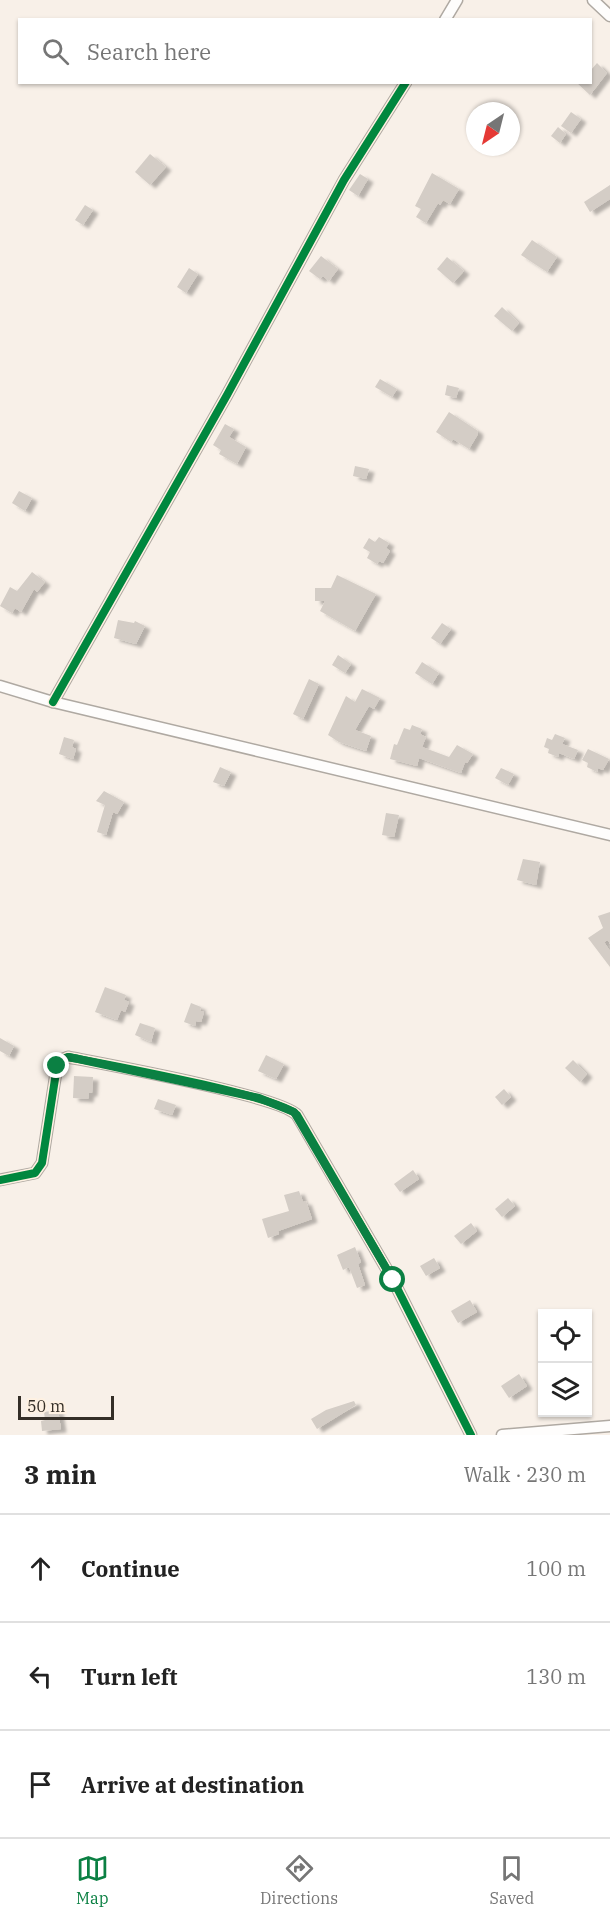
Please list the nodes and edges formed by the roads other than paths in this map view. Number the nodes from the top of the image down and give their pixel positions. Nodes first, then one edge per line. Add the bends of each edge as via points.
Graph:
1 (457, 0) edge
2 (593, 0) edge
3 (610, 16) edge
4 (446, 18) edge
5 (405, 84) edge
6 (0, 686) edge
7 (53, 702) junction
8 (610, 835) edge
9 (0, 1180) edge
10 (610, 1426) edge
11 (471, 1435) edge
12 (502, 1435) edge

1 - 4 street
2 - 3 street
5 - 7 street via 344,180 228,395
6 - 7 street
7 - 8 street
9 - 11 street via 39,1169 57,1066 69,1057 259,1098 291,1110 393,1280
10 - 12 street

